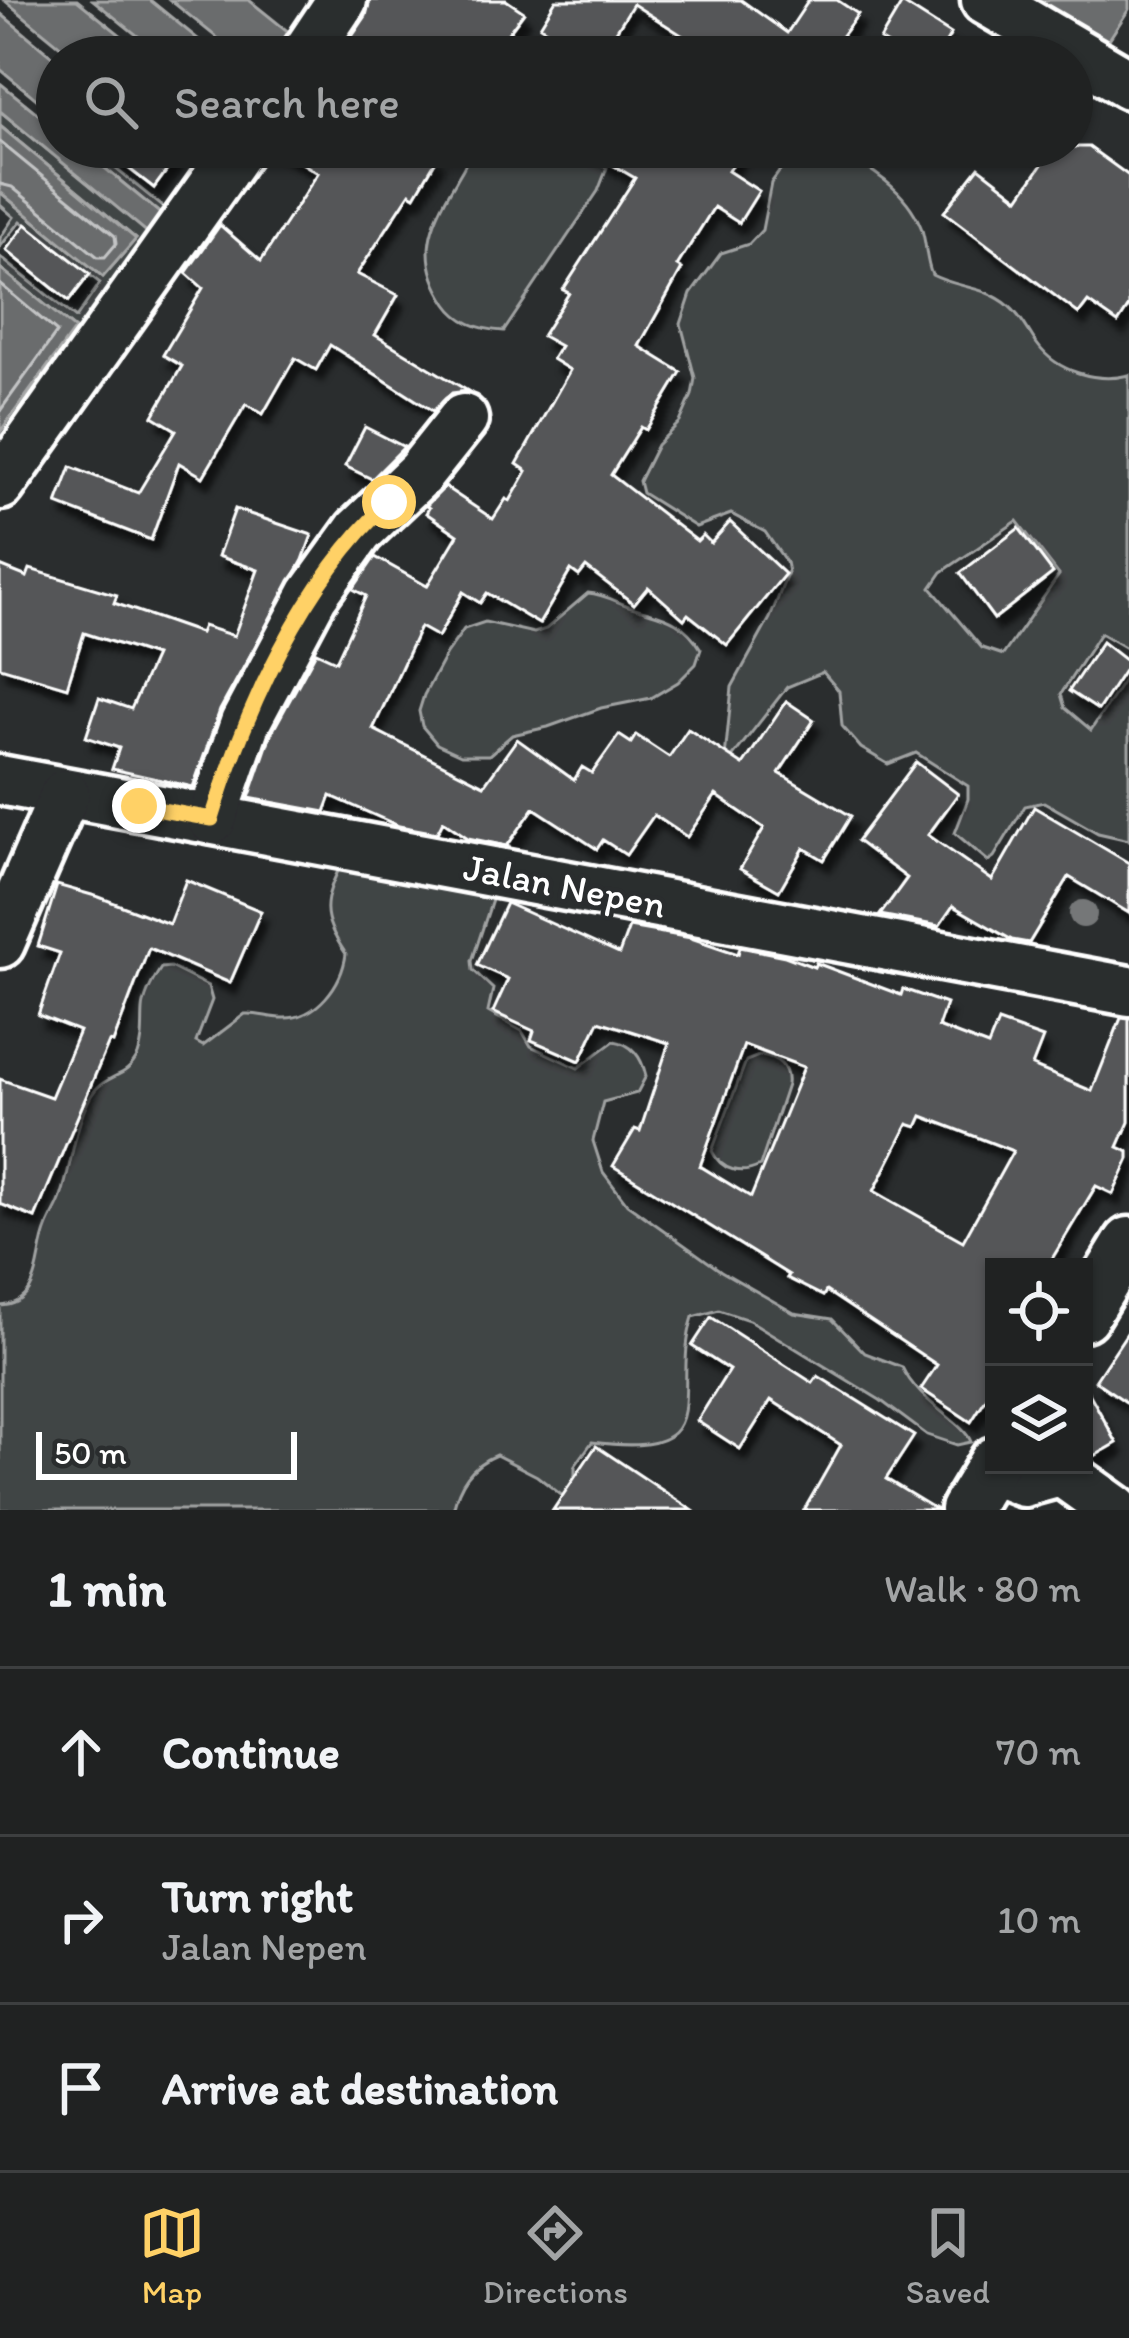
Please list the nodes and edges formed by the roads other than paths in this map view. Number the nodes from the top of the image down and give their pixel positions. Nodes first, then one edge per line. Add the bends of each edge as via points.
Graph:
1 (342, 0) edge
2 (986, 0) edge
3 (318, 36) edge
4 (1047, 36) edge
5 (1093, 63) edge
6 (1129, 84) edge
7 (225, 168) edge
8 (463, 419) dead end
9 (0, 485) edge
10 (0, 780) edge
11 (65, 794) junction
12 (212, 819) junction
13 (0, 943) edge
14 (1129, 991) edge
15 (1129, 1242) edge
16 (1093, 1301) edge
17 (987, 1474) edge
18 (1008, 1474) edge
19 (1052, 1474) edge
20 (1061, 1474) edge
21 (965, 1510) edge
22 (1115, 1510) edge

1 - 3 street
2 - 4 street
5 - 6 street
7 - 9 street
8 - 12 street via 359,531 314,595 245,723
10 - 11 street, Jalan Nepen
11 - 12 street, Jalan Nepen
11 - 13 street
12 - 14 street, Jalan Nepen
15 - 16 street
17 - 21 street
18 - 19 street via 1023,1482
20 - 22 street

